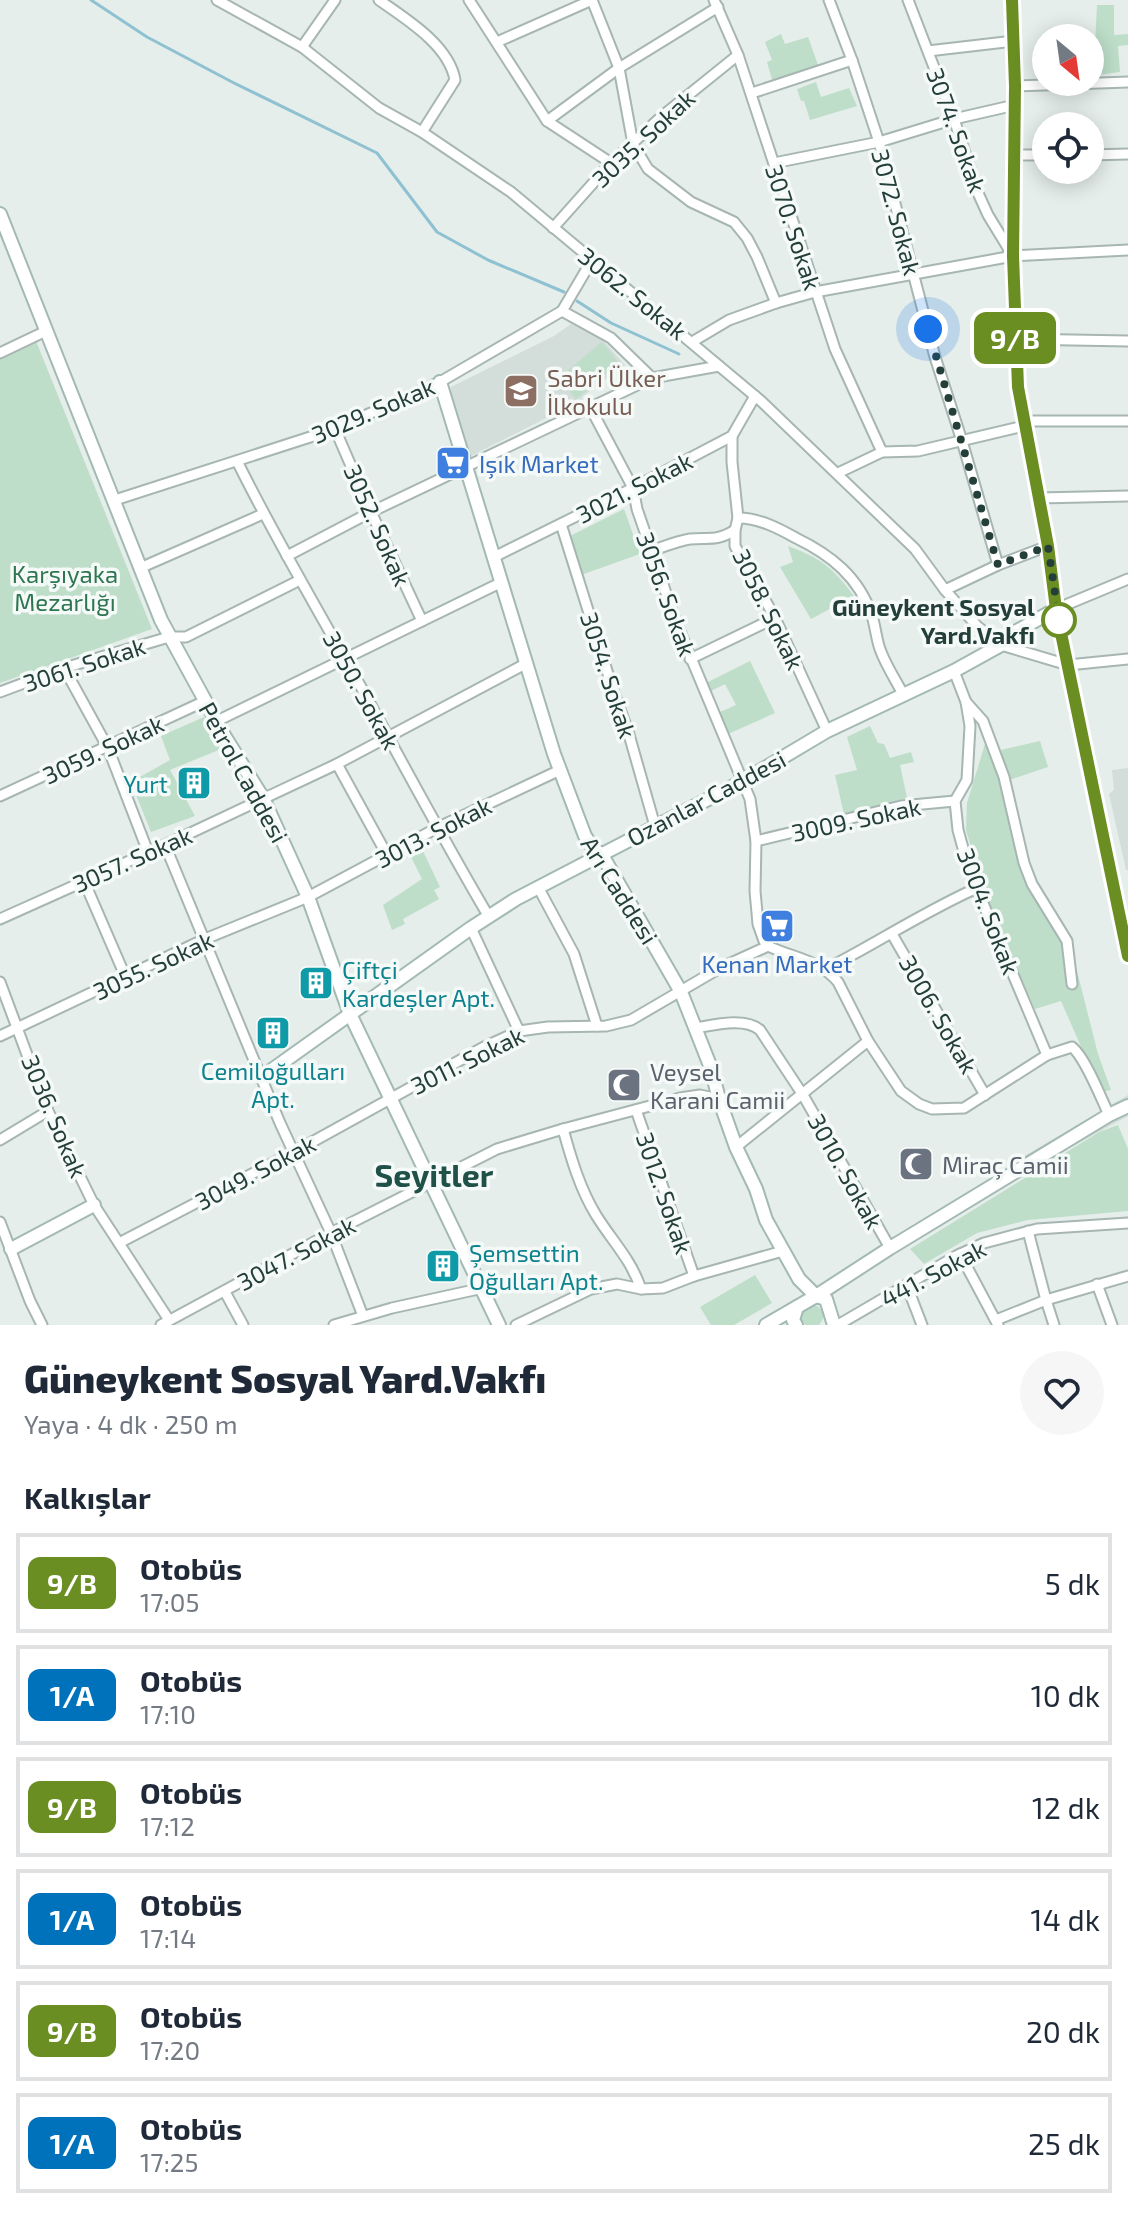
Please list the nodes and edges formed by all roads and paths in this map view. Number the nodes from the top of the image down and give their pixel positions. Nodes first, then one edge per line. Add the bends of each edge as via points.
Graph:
1 (217, 0) edge
2 (335, 0) edge
3 (379, 0) edge
4 (469, 0) edge
5 (592, 0) edge
6 (829, 0) edge
7 (908, 0) edge
8 (1012, 0) edge
9 (716, 4) edge
10 (1014, 41) junction
11 (497, 42) junction
12 (302, 47) junction
13 (928, 51) junction
14 (738, 55) junction
15 (852, 60) junction
16 (619, 68) junction
17 (1128, 82) edge
18 (1015, 86) junction
19 (752, 93) junction
20 (1015, 105) junction
21 (954, 119) junction
22 (547, 121) junction
23 (422, 132) junction
24 (879, 142) junction
25 (633, 144) junction
26 (1128, 154) edge
27 (1015, 155) junction
28 (1032, 155) edge
29 (1104, 155) edge
30 (611, 163) junction
31 (774, 163) junction
32 (0, 214) edge
33 (553, 228) junction
34 (4, 236) edge
35 (1128, 250) edge
36 (1013, 256) junction
37 (592, 260) junction
38 (915, 274) junction
39 (815, 292) junction
40 (776, 303) junction
41 (562, 311) junction
42 (46, 331) junction
43 (1015, 339) junction
44 (1128, 341) edge
45 (692, 342) junction
46 (0, 353) edge
47 (719, 366) junction
48 (652, 378) junction
49 (440, 382) junction
50 (755, 396) junction
51 (591, 409) junction
52 (1128, 421) edge
53 (1023, 424) junction
54 (335, 429) junction
55 (732, 436) junction
56 (962, 441) junction
57 (882, 452) junction
58 (237, 461) junction
59 (464, 467) junction
60 (838, 473) junction
61 (633, 488) junction
62 (1128, 496) edge
63 (1039, 498) junction
64 (115, 500) junction
65 (371, 512) junction
66 (263, 514) junction
67 (738, 518) junction
68 (561, 524) junction
69 (735, 530) junction
70 (1048, 546) junction
71 (651, 551) junction
72 (287, 556) junction
73 (494, 557) junction
74 (998, 565) junction
75 (140, 568) junction
76 (1128, 579) edge
77 (300, 580) junction
78 (502, 582) junction
79 (945, 590) junction
80 (1056, 609) junction
81 (775, 618) junction
82 (422, 621) junction
83 (169, 637) junction
84 (1001, 645) junction
85 (344, 658) junction
86 (690, 659) junction
87 (1128, 659) edge
88 (527, 663) junction
89 (1068, 665) junction
90 (64, 668) junction
91 (954, 671) junction
92 (0, 692) edge
93 (904, 696) junction
94 (205, 701) junction
95 (966, 702) junction
96 (217, 721) junction
97 (827, 731) junction
98 (388, 737) junction
99 (108, 748) junction
100 (337, 764) junction
101 (560, 770) junction
102 (743, 781) junction
103 (0, 796) edge
104 (263, 798) junction
105 (955, 801) junction
106 (655, 826) junction
107 (437, 828) junction
108 (756, 841) junction
109 (165, 845) junction
110 (148, 852) junction
111 (387, 855) junction
112 (602, 855) junction
113 (84, 881) junction
114 (538, 887) junction
115 (977, 888) junction
116 (308, 897) junction
117 (489, 917) junction
118 (0, 919) edge
119 (471, 928) junction
120 (892, 934) junction
121 (205, 939) junction
122 (1126, 939) edge
123 (768, 946) junction
124 (1128, 956) edge
125 (826, 969) junction
126 (126, 978) junction
127 (0, 982) edge
128 (1072, 984) dead end
129 (681, 992) junction
130 (350, 1014) junction
131 (597, 1026) junction
132 (18, 1028) junction
133 (696, 1028) junction
134 (519, 1031) junction
135 (0, 1036) edge
136 (868, 1041) junction
137 (1047, 1055) junction
138 (262, 1077) junction
139 (803, 1095) junction
140 (985, 1095) junction
141 (390, 1098) junction
142 (719, 1099) junction
143 (1128, 1106) edge
144 (636, 1110) junction
145 (48, 1111) junction
146 (1109, 1115) junction
147 (563, 1129) junction
148 (0, 1140) edge
149 (736, 1147) junction
150 (294, 1152) junction
151 (431, 1183) junction
152 (94, 1205) junction
153 (0, 1222) edge
154 (1128, 1223) edge
155 (1028, 1231) junction
156 (331, 1233) junction
157 (119, 1243) junction
158 (890, 1248) junction
159 (11, 1249) junction
160 (783, 1251) junction
161 (960, 1254) junction
162 (694, 1276) junction
163 (1128, 1276) edge
164 (1097, 1284) junction
165 (907, 1286) junction
166 (483, 1288) junction
167 (641, 1289) junction
168 (225, 1292) junction
169 (816, 1296) junction
170 (1046, 1300) junction
171 (797, 1307) junction
172 (363, 1316) junction
173 (998, 1322) edge
174 (165, 1323) edge
175 (42, 1325) edge
176 (243, 1325) edge
177 (334, 1325) edge
178 (499, 1325) edge
179 (516, 1325) edge
180 (766, 1325) edge
181 (796, 1325) edge
182 (836, 1325) edge
183 (922, 1325) edge
184 (1054, 1325) edge
185 (1112, 1325) edge

1 - 12 street, 3062. Sokak
2 - 12 street
3 - 23 street via 432,40 453,68 455,80
4 - 11 street
5 - 11 street
5 - 16 street
6 - 15 street, 3072. Sokak
7 - 13 street, 3074. Sokak
8 - 10 street
9 - 14 street, 3070. Sokak
9 - 16 street
10 - 13 street
10 - 18 street
11 - 22 street
12 - 23 street, 3062. Sokak via 379,108
13 - 21 street, 3074. Sokak
14 - 19 street, 3070. Sokak
14 - 25 street, 3035. Sokak
15 - 19 street
15 - 24 street, 3072. Sokak
16 - 22 street
16 - 25 street
17 - 18 street
18 - 20 street
19 - 31 street, 3070. Sokak
20 - 21 street
20 - 27 street
21 - 24 street
21 - 36 street, 3074. Sokak via 978,193
22 - 30 street
23 - 33 street, 3062. Sokak via 511,192
24 - 31 street
24 - 38 street, 3072. Sokak
25 - 30 street, 3035. Sokak
25 - 40 street via 648,169 670,187 734,222 757,257
26 - 29 street
27 - 28 street
27 - 36 street
30 - 33 street, 3035. Sokak
31 - 39 street, 3070. Sokak
32 - 34 street, Petrol Caddesi
33 - 37 street, 3062. Sokak
34 - 42 street, Petrol Caddesi
35 - 36 street
36 - 38 street
36 - 43 street
37 - 41 street, 3029. Sokak
37 - 45 street, 3062. Sokak
38 - 39 street
38 - 56 street, 3072. Sokak
39 - 40 street
39 - 57 street, 3070. Sokak
40 - 45 street via 729,320
41 - 48 street via 611,338
41 - 49 street, 3029. Sokak
42 - 46 street
42 - 64 street, Petrol Caddesi
43 - 44 street
43 - 53 street
45 - 47 street, 3062. Sokak
47 - 48 street
47 - 50 street, 3062. Sokak
48 - 51 street
49 - 54 street, 3029. Sokak
49 - 59 street, Arı Caddesi
50 - 55 street
50 - 60 street, 3062. Sokak
51 - 59 street
51 - 61 street, 3056. Sokak
52 - 53 street
53 - 56 street
53 - 63 street
54 - 58 street, 3029. Sokak
54 - 65 street, 3052. Sokak
55 - 61 street, 3021. Sokak
55 - 67 street, 3058. Sokak
56 - 57 street
56 - 74 street, 3072. Sokak
57 - 60 street
58 - 64 street, 3029. Sokak
58 - 66 street, 3050. Sokak
59 - 65 street
59 - 73 street, Arı Caddesi
60 - 79 street, 3062. Sokak via 915,549
61 - 68 street, 3021. Sokak
61 - 71 street, 3056. Sokak
62 - 63 street
63 - 70 street
64 - 75 street, Petrol Caddesi
65 - 72 street
65 - 82 street, 3052. Sokak
66 - 72 street, 3050. Sokak
66 - 75 street
67 - 69 street, 3058. Sokak
67 - 93 street via 778,528 817,548 854,580 867,602 879,649
68 - 73 street, 3021. Sokak
68 - 106 street, 3054. Sokak
69 - 71 street via 721,539 691,539
69 - 81 street, 3058. Sokak via 735,546
70 - 74 street
70 - 80 street
71 - 86 street, 3056. Sokak
72 - 77 street, 3050. Sokak
73 - 78 street, Arı Caddesi
74 - 79 street
75 - 83 street, Petrol Caddesi
76 - 80 street
77 - 83 street, 3061. Sokak via 186,637
77 - 85 street, 3050. Sokak
78 - 82 street
78 - 88 street, Arı Caddesi
79 - 84 street, 3062. Sokak
80 - 84 street, Ozanlar Caddesi
80 - 89 street
81 - 86 street
81 - 97 street, 3058. Sokak
82 - 85 street
83 - 90 street, 3061. Sokak
83 - 94 street, Petrol Caddesi
84 - 89 street
84 - 91 street, Ozanlar Caddesi
85 - 96 street
85 - 98 street, 3050. Sokak
86 - 102 street, 3056. Sokak
87 - 89 street
88 - 98 street, 3057. Sokak
88 - 101 street, Arı Caddesi
89 - 122 street
90 - 92 street, 3061. Sokak
90 - 99 street
91 - 93 street, Ozanlar Caddesi
91 - 95 street, 3004. Sokak
93 - 97 street, Ozanlar Caddesi
94 - 96 street, Petrol Caddesi
94 - 99 street, 3059. Sokak
95 - 105 street, 3004. Sokak via 967,780
95 - 128 street via 983,721 1004,777 1032,884 1067,941
96 - 104 street, Petrol Caddesi
97 - 102 street, Ozanlar Caddesi
98 - 100 street, 3057. Sokak
98 - 107 street, 3050. Sokak
99 - 103 street, 3059. Sokak
99 - 110 street
100 - 104 street, 3057. Sokak
100 - 111 street
101 - 107 street, 3013. Sokak
101 - 112 street, Arı Caddesi via 585,836
102 - 106 street, Ozanlar Caddesi
102 - 108 street, 3056. Sokak
104 - 109 street, 3057. Sokak
104 - 116 street, Petrol Caddesi
105 - 108 street, 3009. Sokak via 901,806
105 - 115 street, 3004. Sokak via 958,830
106 - 112 street, Ozanlar Caddesi
107 - 111 street, 3013. Sokak
107 - 117 street, 3050. Sokak
108 - 123 street, 3056. Sokak via 758,924
109 - 110 street, 3057. Sokak
109 - 121 street
110 - 113 street, 3057. Sokak
111 - 116 street, 3013. Sokak
112 - 114 street, Ozanlar Caddesi
112 - 129 street, Arı Caddesi
113 - 118 street, 3057. Sokak
113 - 126 street
114 - 117 street, Ozanlar Caddesi
114 - 131 street via 574,954
115 - 120 street
115 - 137 street, 3004. Sokak
116 - 121 street, 3055. Sokak
116 - 130 street, Petrol Caddesi
117 - 119 street, Ozanlar Caddesi
119 - 130 street, Ozanlar Caddesi
119 - 134 street
120 - 125 street
120 - 140 street, 3006. Sokak
121 - 126 street, 3055. Sokak
121 - 138 street
122 - 124 street
123 - 125 street
123 - 129 street, 3011. Sokak
125 - 136 street
126 - 132 street, 3055. Sokak
127 - 132 street, 3036. Sokak
129 - 131 street, 3011. Sokak via 631,1020
129 - 133 street, Arı Caddesi
130 - 138 street, Ozanlar Caddesi
130 - 141 street, Petrol Caddesi
131 - 134 street, 3011. Sokak
132 - 135 street, 3055. Sokak
132 - 145 street, 3036. Sokak
133 - 139 street, 3010. Sokak via 755,1026
133 - 142 street, Arı Caddesi
134 - 141 street, 3011. Sokak
136 - 139 street
136 - 140 street via 901,1091 919,1104 964,1108
137 - 140 street
137 - 146 street via 1076,1048
138 - 150 street
139 - 149 street
139 - 158 street, 3010. Sokak
141 - 150 street, 3049. Sokak
141 - 151 street, Petrol Caddesi
142 - 144 street, 3047. Sokak via 690,1096
142 - 149 street, Arı Caddesi
143 - 146 street
144 - 147 street, 3047. Sokak
144 - 162 street, 3012. Sokak
145 - 148 street
145 - 152 street, 3036. Sokak
146 - 158 street
147 - 151 street, 3047. Sokak via 497,1149
147 - 167 street via 596,1215 627,1258
149 - 160 street, Arı Caddesi
150 - 156 street
150 - 157 street, 3049. Sokak
151 - 156 street, 3047. Sokak
151 - 166 street, Petrol Caddesi
152 - 157 street, 3036. Sokak
152 - 159 street
153 - 159 street
154 - 155 street, 441. Sokak
155 - 161 street, 441. Sokak
155 - 170 street
156 - 168 street, 3047. Sokak
156 - 172 street
157 - 174 street, 3036. Sokak
158 - 169 street
159 - 175 street
160 - 162 street
160 - 169 street, Arı Caddesi
161 - 165 street, 441. Sokak
161 - 173 street
162 - 167 street via 663,1288
163 - 164 street
164 - 170 street
164 - 185 street
165 - 182 street, 441. Sokak
165 - 183 street
166 - 172 street
166 - 178 street, Petrol Caddesi
167 - 179 street via 617,1284 591,1289
168 - 174 street, 3047. Sokak
168 - 176 street
169 - 171 street
169 - 182 street, Arı Caddesi via 826,1299
170 - 173 street
170 - 184 street
171 - 180 street
171 - 181 street
172 - 177 street

